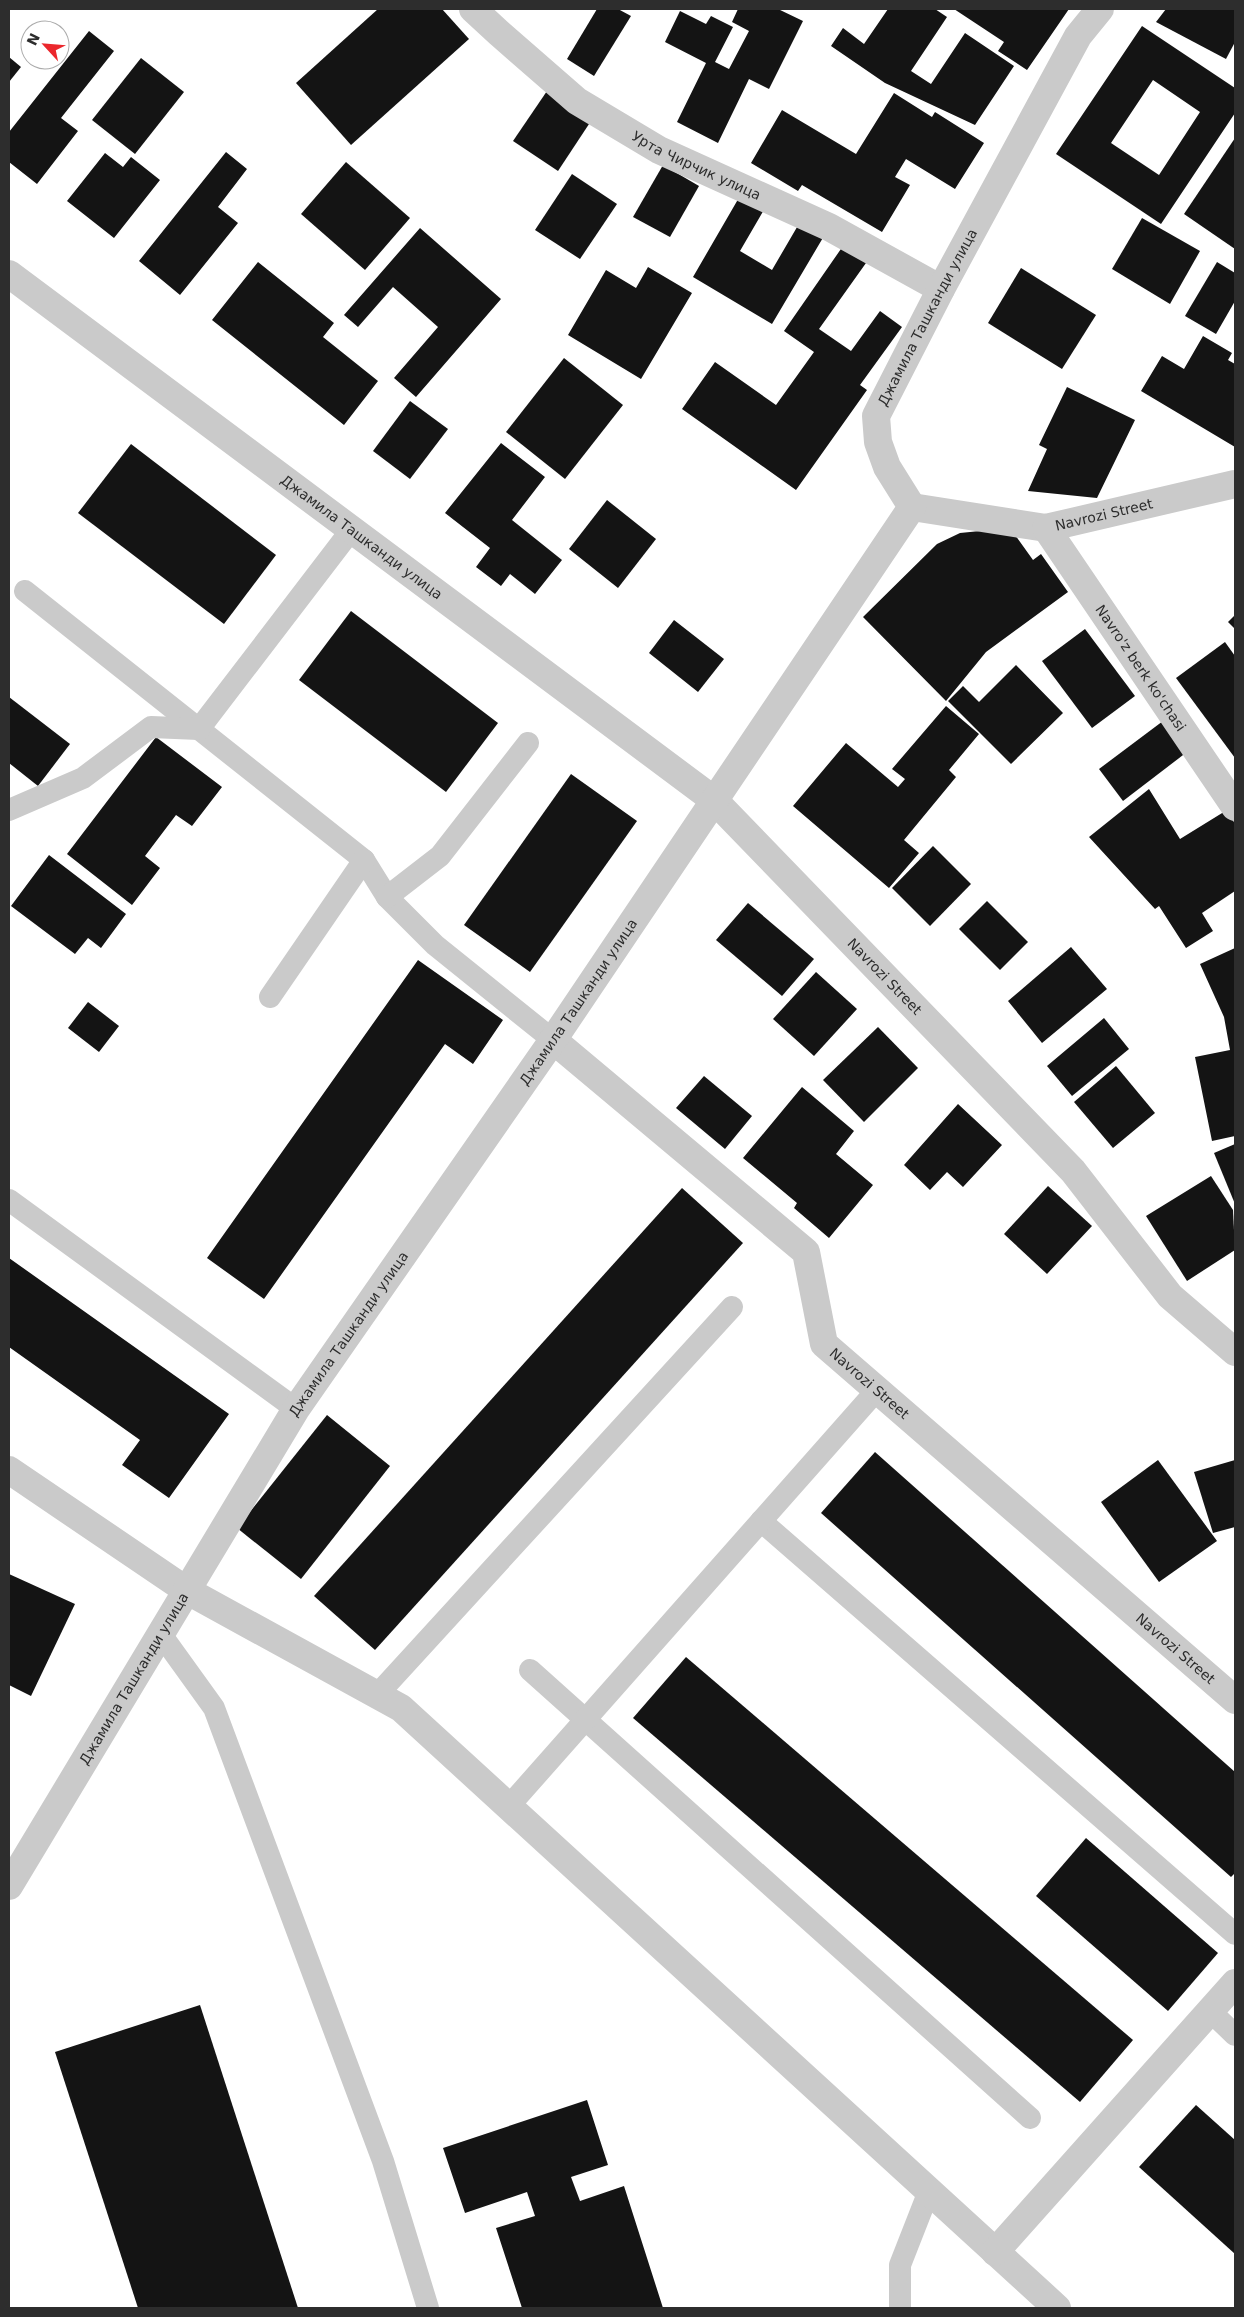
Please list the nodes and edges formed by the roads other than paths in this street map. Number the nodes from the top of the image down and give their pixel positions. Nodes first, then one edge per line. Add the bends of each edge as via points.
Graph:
1 (473, 9) edge
2 (1100, 9) edge
3 (9, 274) edge
4 (941, 289) junction
5 (1235, 484) edge
6 (912, 507) junction
7 (1046, 528) junction
8 (352, 529) junction
9 (25, 591) dead end
10 (199, 729) junction
11 (528, 743) dead end
12 (714, 800) junction
13 (1235, 807) edge
14 (9, 810) edge
15 (364, 860) junction
16 (387, 897) junction
17 (270, 997) dead end
18 (553, 1040) junction
19 (9, 1200) edge
20 (732, 1307) dead end
21 (1235, 1352) edge
22 (877, 1390) junction
23 (296, 1408) junction
24 (9, 1470) edge
25 (761, 1521) junction
26 (186, 1590) junction
27 (160, 1633) junction
28 (530, 1670) dead end
29 (377, 1695) junction
30 (1235, 1700) edge
31 (586, 1719) junction
32 (509, 1806) junction
33 (9, 1886) edge
34 (1235, 1934) edge
35 (1235, 1983) edge
36 (1210, 2012) junction
37 (1235, 2034) edge
38 (1030, 2118) dead end
39 (930, 2191) junction
40 (996, 2252) junction
41 (428, 2308) edge
42 (900, 2308) edge
43 (1057, 2308) edge

1 - 4 street, Урта Чирчик улица via 577,101 659,150 829,227
2 - 4 street, Джамила Ташканди улица via 1078,36
3 - 8 street, Джамила Ташканди улица
4 - 6 street, Джамила Ташканди улица via 876,416 878,442 886,467
5 - 7 street, Navrozi Street
6 - 7 street, Navrozi Street
6 - 12 street, Джамила Ташканди улица
7 - 13 street, Navro'z berk ko'chasi
8 - 10 lane
8 - 12 street, Джамила Ташканди улица
9 - 10 lane
10 - 14 lane via 151,727 83,778
10 - 15 lane
11 - 16 lane via 440,856
12 - 18 street, Джамила Ташканди улица
12 - 21 street, Navrozi Street via 1073,1171 1170,1296
15 - 16 lane
15 - 17 lane
16 - 18 lane via 435,945
18 - 22 street, Navrozi Street via 806,1252 824,1344
18 - 23 street, Джамила Ташканди улица
19 - 23 lane
20 - 29 lane
22 - 25 lane
22 - 30 street, Navrozi Street
23 - 26 street, Джамила Ташканди улица
24 - 26 street
25 - 31 lane
25 - 34 lane
26 - 27 street, Джамила Ташканди улица
26 - 29 street
27 - 33 street, Джамила Ташканди улица
27 - 41 lane via 214,1708 382,2161
28 - 31 lane
29 - 32 street via 401,1708
31 - 32 lane
31 - 38 lane
32 - 39 street
35 - 36 street
36 - 37 lane
36 - 40 street
39 - 40 street
39 - 42 lane via 900,2265
40 - 43 street

